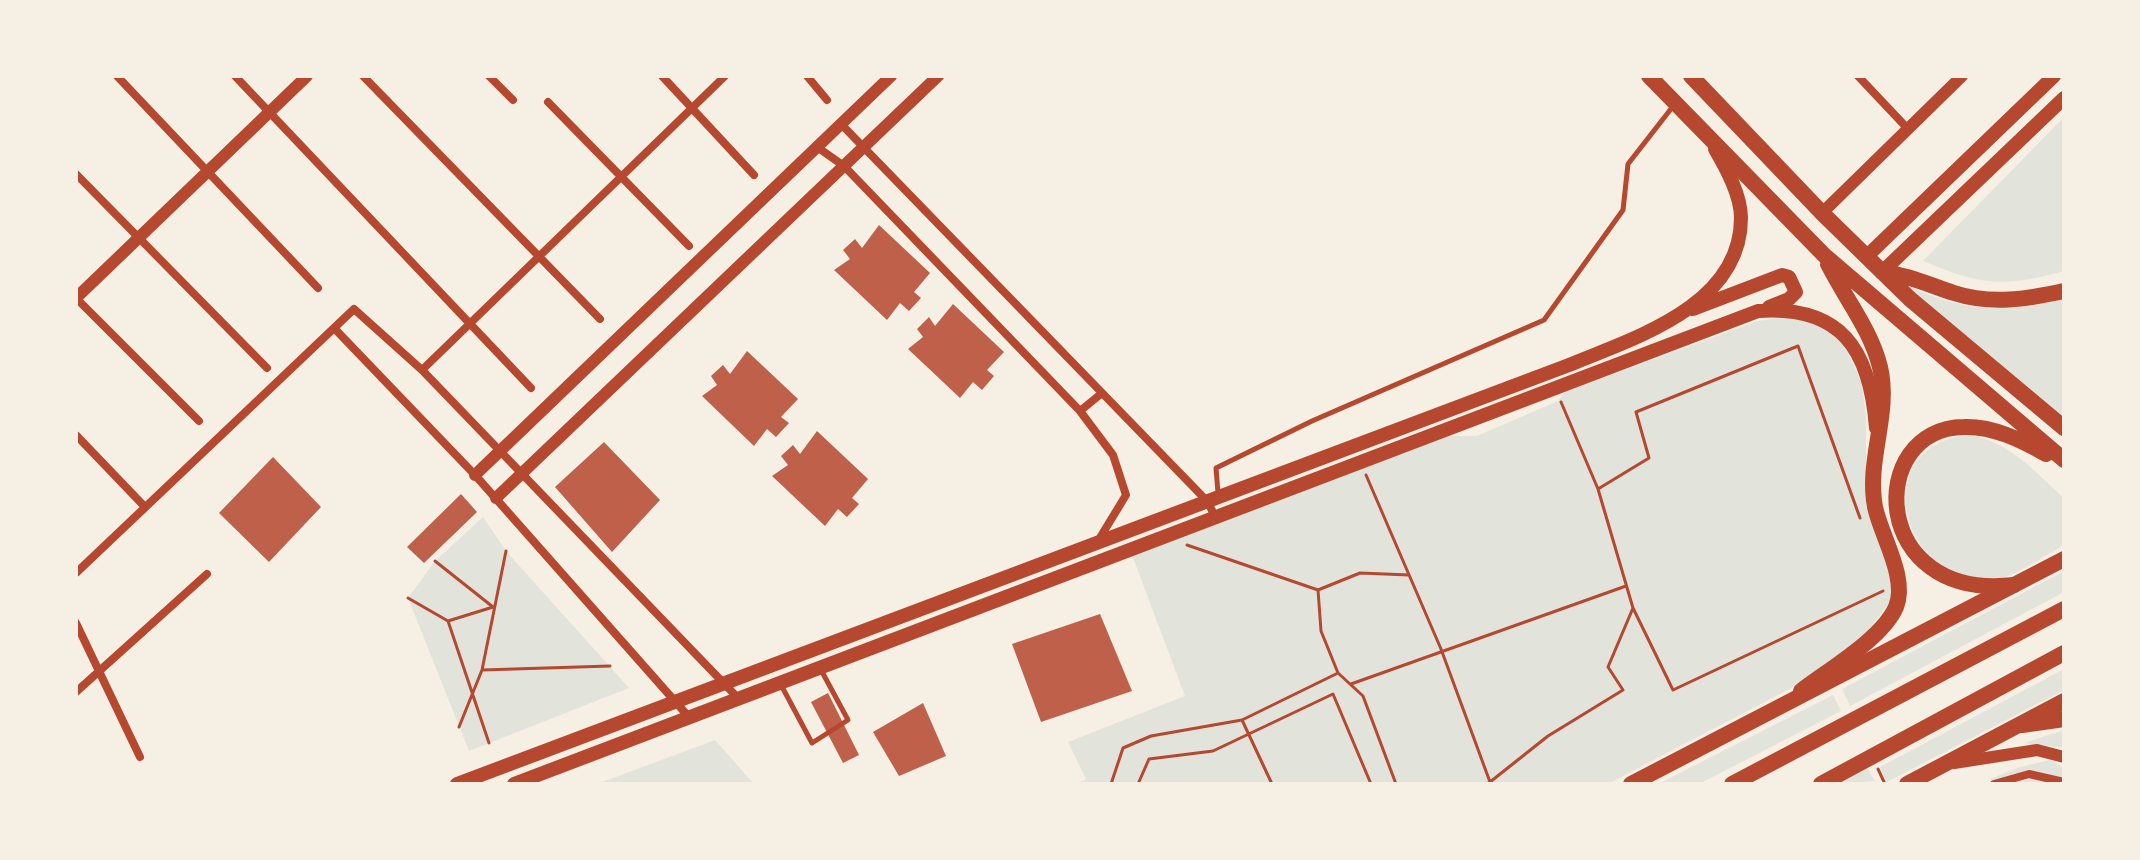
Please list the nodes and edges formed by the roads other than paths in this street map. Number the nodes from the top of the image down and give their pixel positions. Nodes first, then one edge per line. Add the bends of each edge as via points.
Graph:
1 (117, 76) edge
2 (235, 76) edge
3 (307, 76) edge
4 (363, 76) edge
5 (489, 76) edge
6 (662, 76) edge
7 (725, 76) edge
8 (807, 76) edge
9 (891, 76) edge
10 (938, 76) edge
11 (1649, 76) edge
12 (1691, 76) edge
13 (1858, 76) edge
14 (1962, 76) edge
15 (2054, 76) edge
16 (2064, 98) edge
17 (513, 100) dead end
18 (827, 100) dead end
19 (548, 102) dead end
20 (1676, 103) junction
21 (692, 108) junction
22 (269, 113) junction
23 (841, 124) junction
24 (1908, 129) junction
25 (1709, 137) junction
26 (865, 146) junction
27 (817, 147) junction
28 (844, 166) junction
29 (207, 172) junction
30 (76, 174) edge
31 (754, 175) dead end
32 (621, 177) junction
33 (1822, 213) junction
34 (140, 237) junction
35 (689, 246) dead end
36 (1824, 255) junction
37 (540, 256) junction
38 (1866, 257) junction
39 (1882, 272) junction
40 (318, 288) dead end
41 (2064, 291) edge
42 (76, 298) edge
43 (1686, 311) junction
44 (1758, 311) junction
45 (600, 319) dead end
46 (472, 322) junction
47 (334, 328) junction
48 (267, 368) dead end
49 (422, 370) junction
50 (531, 388) dead end
51 (1102, 393) junction
52 (1080, 411) junction
53 (199, 421) dead end
54 (2064, 428) edge
55 (76, 435) edge
56 (1877, 445) junction
57 (498, 453) junction
58 (2064, 460) edge
59 (2064, 467) edge
60 (475, 475) junction
61 (520, 475) junction
62 (496, 498) junction
63 (1214, 500) junction
64 (145, 507) junction
65 (1215, 517) junction
66 (1096, 544) junction
67 (2064, 559) edge
68 (76, 573) edge
69 (207, 574) dead end
70 (2015, 585) junction
71 (2064, 609) edge
72 (76, 623) edge
73 (841, 639) junction
74 (2064, 653) edge
75 (848, 656) junction
76 (820, 667) junction
77 (99, 671) junction
78 (780, 682) junction
79 (724, 683) junction
80 (76, 692) edge
81 (737, 697) junction
82 (676, 701) junction
83 (2064, 701) edge
84 (1779, 708) junction
85 (688, 716) junction
86 (2064, 719) edge
87 (2020, 726) junction
88 (140, 757) dead end
89 (2064, 757) edge
90 (1943, 765) junction
91 (2064, 782) edge
92 (457, 784) edge
93 (514, 784) edge
94 (1631, 784) edge
95 (1732, 784) edge
96 (1821, 784) edge
97 (1907, 784) edge
98 (1994, 784) edge

1 - 29 street
2 - 22 street
3 - 22 street
4 - 37 street
5 - 17 street
6 - 21 street
7 - 21 street
8 - 18 street
9 - 23 street
10 - 26 street
11 - 20 main road
12 - 33 main road
13 - 24 street
14 - 24 street
15 - 38 main road
16 - 39 main road
19 - 32 street
20 - 25 main road
20 - 63 lane via 1628,164 1623,210 1544,320 1216,468
21 - 31 street
21 - 32 street
22 - 29 street
22 - 46 street
23 - 26 street
23 - 27 street
24 - 33 street
25 - 36 main road
25 - 43 main road via 1726,168 1741,217 1734,254 1716,282
26 - 28 street
26 - 51 street
27 - 28 street
27 - 57 street
28 - 52 street
28 - 61 street
29 - 34 street
29 - 40 street
30 - 34 street
32 - 35 street
32 - 37 street
33 - 38 main road
34 - 42 street
34 - 48 street
36 - 56 main road via 1873,344 1881,369
36 - 58 main road
37 - 45 street
37 - 46 street
38 - 39 main road
39 - 41 main road via 1991,301
39 - 54 main road
42 - 53 street
43 - 44 main road via 1782,275 1795,283 1796,292 1789,299
43 - 63 main road via 1569,365
44 - 56 main road via 1802,311 1842,331 1871,395
44 - 65 main road
46 - 49 street
46 - 50 street
47 - 49 street via 354,309
47 - 60 street
47 - 64 street
49 - 57 street
51 - 52 street
51 - 63 street
52 - 66 street via 1113,455 1126,495
55 - 64 street
56 - 84 main road via 1875,504 1896,572 1896,606 1877,632
57 - 60 street
57 - 61 street
59 - 70 main road via 2014,437 1964,427 1925,441 1899,476 1898,525 1912,551 1955,581
60 - 62 street
61 - 62 street
61 - 79 street
62 - 82 street
63 - 65 street
63 - 66 main road
64 - 68 street
65 - 75 main road
66 - 73 main road
67 - 70 main road
69 - 77 street
70 - 84 main road
71 - 95 main road
72 - 77 street
73 - 75 main road
73 - 79 main road
74 - 96 main road
75 - 76 main road
76 - 78 main road
76 - 78 lane via 848,720 812,743
77 - 80 street
77 - 88 street
78 - 81 main road
79 - 81 street
79 - 82 main road
81 - 85 main road
82 - 85 street
82 - 92 main road
83 - 87 main road
84 - 94 main road
85 - 93 main road
86 - 87 main road
87 - 90 main road
89 - 90 street via 2037,750
90 - 97 main road
91 - 98 street via 2029,774

